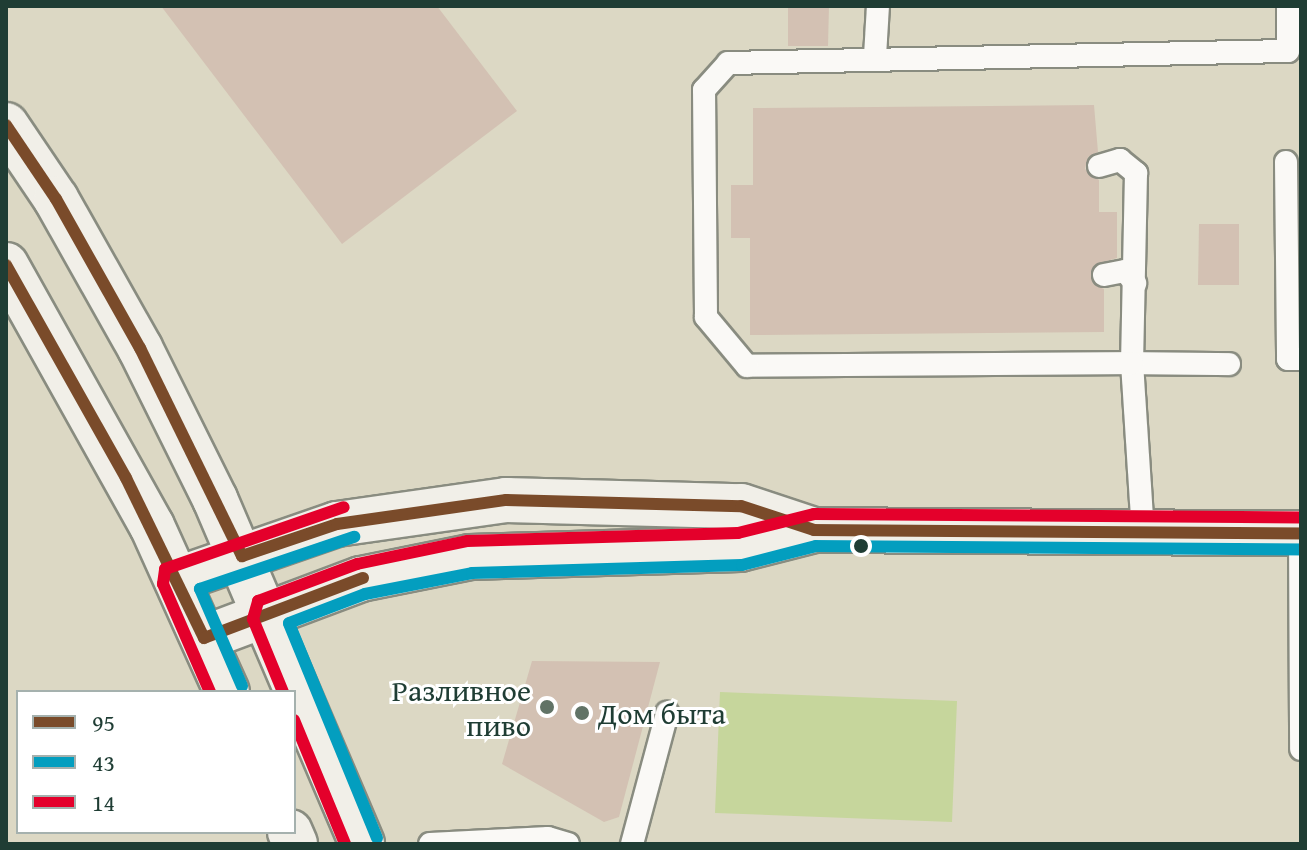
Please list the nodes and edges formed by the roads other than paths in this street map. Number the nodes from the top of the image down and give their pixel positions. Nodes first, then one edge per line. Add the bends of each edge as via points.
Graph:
1 (878, 6) edge
2 (1288, 6) edge
3 (875, 56) junction
4 (6, 125) edge
5 (1286, 162) dead end
6 (1099, 166) dead end
7 (6, 265) edge
8 (1104, 275) dead end
9 (1135, 283) junction
10 (1301, 359) edge
11 (1132, 363) junction
12 (1229, 364) dead end
13 (814, 530) junction
14 (1143, 533) junction
15 (1300, 533) edge
16 (242, 556) junction
17 (178, 579) junction
18 (268, 614) junction
19 (204, 638) junction
20 (226, 690) edge
21 (667, 713) dead end
22 (1301, 749) edge
23 (362, 844) edge
24 (430, 844) edge
25 (568, 844) edge
26 (632, 844) edge

1 - 3 lane
2 - 3 lane via 1288,51
3 - 11 lane via 728,63 704,90 706,317 713,329 747,366
4 - 16 street via 56,199 140,348
5 - 10 lane via 1288,359
6 - 9 lane via 1120,160 1136,173
7 - 17 street
8 - 9 lane via 1125,271
9 - 11 lane
11 - 12 lane
11 - 14 lane
13 - 14 street
13 - 16 street via 741,506 506,500 337,524
13 - 18 street via 740,549 470,557 361,579
14 - 15 street
15 - 22 lane
16 - 17 street
16 - 18 street
17 - 19 street
18 - 19 street
18 - 23 street
19 - 20 street
21 - 26 lane
24 - 25 lane via 548,838

